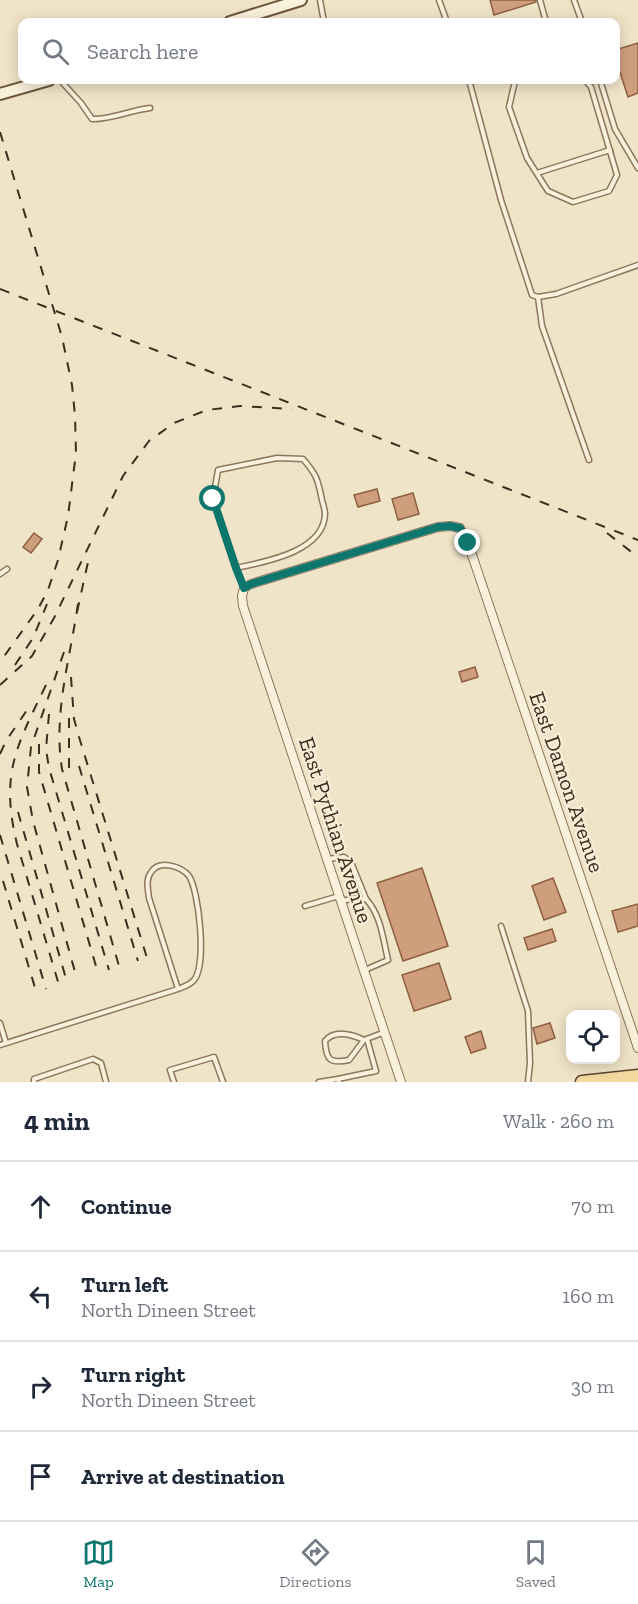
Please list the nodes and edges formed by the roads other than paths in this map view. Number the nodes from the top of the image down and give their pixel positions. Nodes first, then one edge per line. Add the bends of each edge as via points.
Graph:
1 (301, 0) edge
2 (320, 0) edge
3 (439, 0) edge
4 (540, 0) edge
5 (574, 0) edge
6 (263, 17) edge
7 (323, 18) edge
8 (446, 18) edge
9 (545, 18) edge
10 (581, 18) edge
11 (35, 84) edge
12 (64, 84) edge
13 (470, 84) edge
14 (514, 84) edge
15 (588, 84) edge
16 (601, 84) edge
17 (0, 94) edge
18 (150, 108) dead end
19 (610, 150) junction
20 (638, 168) edge
21 (537, 173) junction
22 (638, 265) edge
23 (538, 297) junction
24 (589, 460) dead end
25 (236, 568) junction
26 (7, 569) dead end
27 (0, 574) edge
28 (244, 588) junction
29 (327, 859) junction
30 (340, 899) junction
31 (366, 899) junction
32 (305, 906) dead end
33 (501, 926) dead end
34 (364, 971) junction
35 (178, 989) junction
36 (0, 1023) edge
37 (385, 1032) junction
38 (366, 1040) junction
39 (6, 1043) junction
40 (0, 1045) edge
41 (638, 1048) edge
42 (638, 1076) edge
43 (338, 1081) edge
44 (34, 1082) edge
45 (106, 1082) edge
46 (174, 1082) edge
47 (223, 1082) edge
48 (319, 1082) edge
49 (401, 1082) edge
50 (528, 1082) edge
51 (582, 1082) edge

1 - 6 street
2 - 7 lane
3 - 8 lane
4 - 9 lane
5 - 10 lane
11 - 17 street
12 - 18 lane via 92,119 103,120
13 - 23 lane via 501,200 532,295
14 - 21 lane via 509,107 527,158
15 - 19 lane
16 - 20 lane via 615,129
19 - 21 lane
19 - 21 lane via 617,175 609,191 600,194 573,202 548,190
22 - 23 lane
23 - 24 lane via 542,326
25 - 25 lane via 213,499 218,470 277,458 303,459 317,476 325,514 321,530 302,547 279,559
25 - 28 lane
26 - 27 lane
28 - 29 street, East Pythian Avenue via 243,606
28 - 41 street, East Damon Avenue via 438,527 460,528
29 - 30 street, East Pythian Avenue
29 - 31 lane via 344,857 351,862
30 - 31 lane
30 - 32 lane
30 - 34 street, East Pythian Avenue
31 - 34 lane via 380,924 388,960
33 - 50 lane via 528,1011
34 - 37 street, East Pythian Avenue
35 - 35 lane via 194,980 200,968 200,928 189,876 181,869 164,866 150,873 147,884
35 - 39 lane
36 - 39 lane
37 - 38 lane
37 - 49 street, East Pythian Avenue
38 - 38 lane via 349,1060 336,1063 328,1056 325,1041 330,1035
38 - 43 lane via 376,1071
39 - 40 lane
42 - 51 main road
43 - 48 lane
44 - 45 lane via 34,1078 93,1059 101,1063
46 - 47 lane via 170,1070 214,1057

